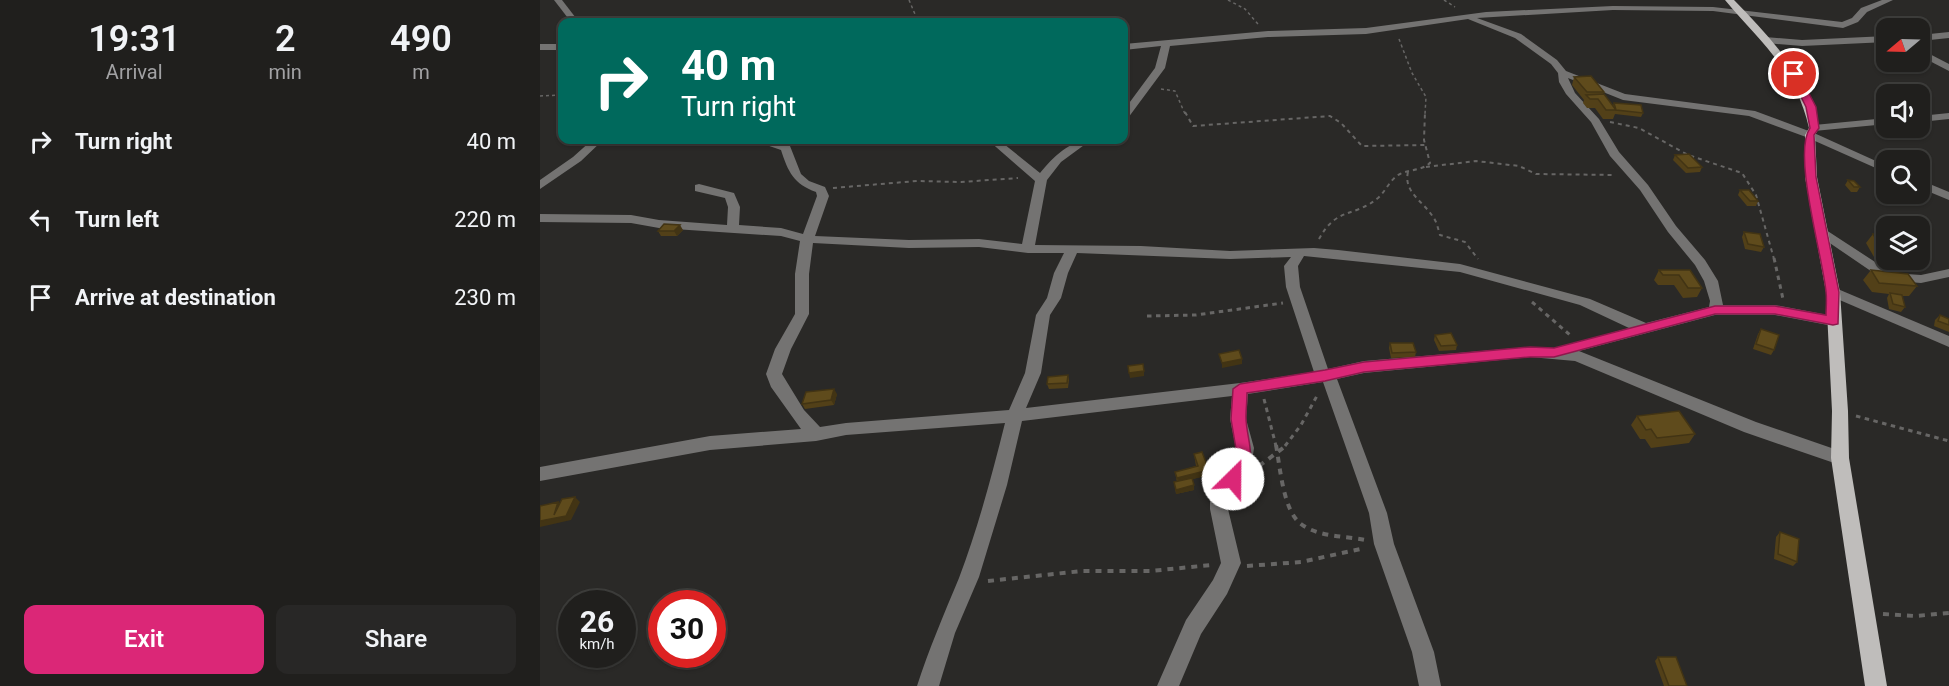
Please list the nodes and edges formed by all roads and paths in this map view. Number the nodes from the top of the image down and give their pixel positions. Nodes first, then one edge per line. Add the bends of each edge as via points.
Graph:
1 (558, 0) edge
2 (909, 0) edge
3 (1228, 0) edge
4 (1729, 0) edge
5 (1889, 0) edge
6 (1740, 12) junction
7 (1466, 17) junction
8 (574, 18) edge
9 (917, 18) edge
10 (1398, 27) junction
11 (1268, 34) junction
12 (1949, 35) edge
13 (1930, 37) edge
14 (1766, 40) junction
15 (1876, 40) edge
16 (1166, 44) junction
17 (540, 47) edge
18 (558, 47) edge
19 (1128, 47) edge
20 (1930, 58) edge
21 (1949, 68) edge
22 (1563, 73) junction
23 (1144, 88) junction
24 (558, 95) edge
25 (540, 96) edge
26 (1128, 110) edge
27 (1949, 116) edge
28 (1930, 118) edge
29 (1595, 121) junction
30 (1876, 123) edge
31 (1812, 132) junction
32 (594, 144) edge
33 (772, 144) edge
34 (998, 144) edge
35 (1080, 144) edge
36 (1425, 145) junction
37 (1876, 164) edge
38 (1424, 167) junction
39 (1408, 172) junction
40 (1632, 175) junction
41 (1039, 179) junction
42 (540, 184) edge
43 (699, 188) dead end
44 (813, 188) junction
45 (1930, 188) edge
46 (1949, 196) edge
47 (540, 218) edge
48 (733, 228) junction
49 (1823, 232) junction
50 (807, 239) junction
51 (1028, 249) junction
52 (1072, 251) junction
53 (1307, 252) junction
54 (1949, 273) edge
55 (1492, 276) junction
56 (1515, 282) junction
57 (1833, 292) junction
58 (1296, 301) junction
59 (1715, 310) junction
60 (1787, 312) junction
61 (1147, 316) dead end
62 (1833, 321) junction
63 (1643, 328) junction
64 (1949, 342) edge
65 (1582, 345) junction
66 (1554, 352) junction
67 (1326, 376) junction
68 (1261, 386) junction
69 (1240, 389) junction
70 (1840, 411) junction
71 (1015, 416) junction
72 (816, 434) junction
73 (1949, 441) edge
74 (1278, 455) junction
75 (1840, 458) junction
76 (1240, 470) junction
77 (540, 474) edge
78 (1384, 544) junction
79 (1231, 563) junction
80 (966, 585) junction
81 (1863, 613) junction
82 (1949, 613) edge
83 (928, 686) edge
84 (1168, 686) edge
85 (1430, 686) edge
86 (1876, 686) edge

1 - 8 street
2 - 9 path
3 - 11 path via 1245,9
4 - 6 main road
5 - 6 street via 1864,10 1843,25
6 - 7 street via 1613,8
6 - 14 main road
7 - 10 street
7 - 22 street via 1518,36
10 - 11 street
10 - 36 path via 1412,73 1426,97
11 - 16 street
12 - 13 street
14 - 15 street via 1802,43
14 - 31 main road via 1794,74 1811,107
16 - 19 street
16 - 23 street via 1160,68
17 - 18 street
20 - 21 street
22 - 29 street via 1570,94
22 - 31 street via 1623,98 1745,112
23 - 26 street
23 - 36 path via 1175,92 1193,126 1329,116 1338,119 1362,146
24 - 25 path
27 - 28 street
29 - 40 street
29 - 60 path via 1631,124 1688,156 1744,174 1762,211
30 - 31 street
31 - 37 street
31 - 49 main road via 1811,177
32 - 42 street
33 - 44 street via 786,148 792,172
34 - 41 street
35 - 41 street
36 - 38 path via 1431,159
38 - 39 path
38 - 40 path via 1489,162 1511,164 1536,174
39 - 53 path via 1394,178 1376,200 1351,209 1326,225
39 - 55 path via 1407,183 1434,217 1440,235 1465,242
40 - 59 street via 1700,263 1711,281 1717,301
41 - 44 path
41 - 51 street
43 - 48 street via 730,196
44 - 50 street via 821,190 823,196
45 - 46 street
47 - 48 street via 631,219
48 - 50 street via 781,232
49 - 54 street via 1889,277 1921,279
49 - 57 main road
50 - 51 street via 979,243
50 - 72 street via 802,314 774,374 798,414
51 - 52 street
52 - 53 street via 1230,255
52 - 71 street via 1054,298 1043,315 1033,373
53 - 55 street via 1460,268
53 - 58 street via 1293,261 1290,272
55 - 56 street
56 - 63 street via 1585,302
56 - 65 path
57 - 62 main road
57 - 64 street
58 - 61 path via 1196,315
58 - 67 street
59 - 60 street
59 - 63 street
60 - 62 street
62 - 70 main road
63 - 65 street
65 - 66 street
66 - 67 street via 1364,367
66 - 75 street via 1577,356 1750,427
67 - 68 street
67 - 74 path via 1301,427
67 - 78 street via 1374,503
68 - 69 street
68 - 74 path
69 - 71 street
69 - 76 street via 1238,419 1245,448
70 - 73 path
70 - 75 main road
71 - 72 street
71 - 80 street
72 - 77 street via 710,443
74 - 76 path
74 - 78 path via 1282,484 1302,525
75 - 81 main road
76 - 79 street via 1219,499
78 - 79 path via 1301,562 1259,566
78 - 85 street via 1423,652
79 - 80 path via 1151,571 1061,572
79 - 84 street via 1193,627
80 - 83 street
81 - 82 path
81 - 86 main road

